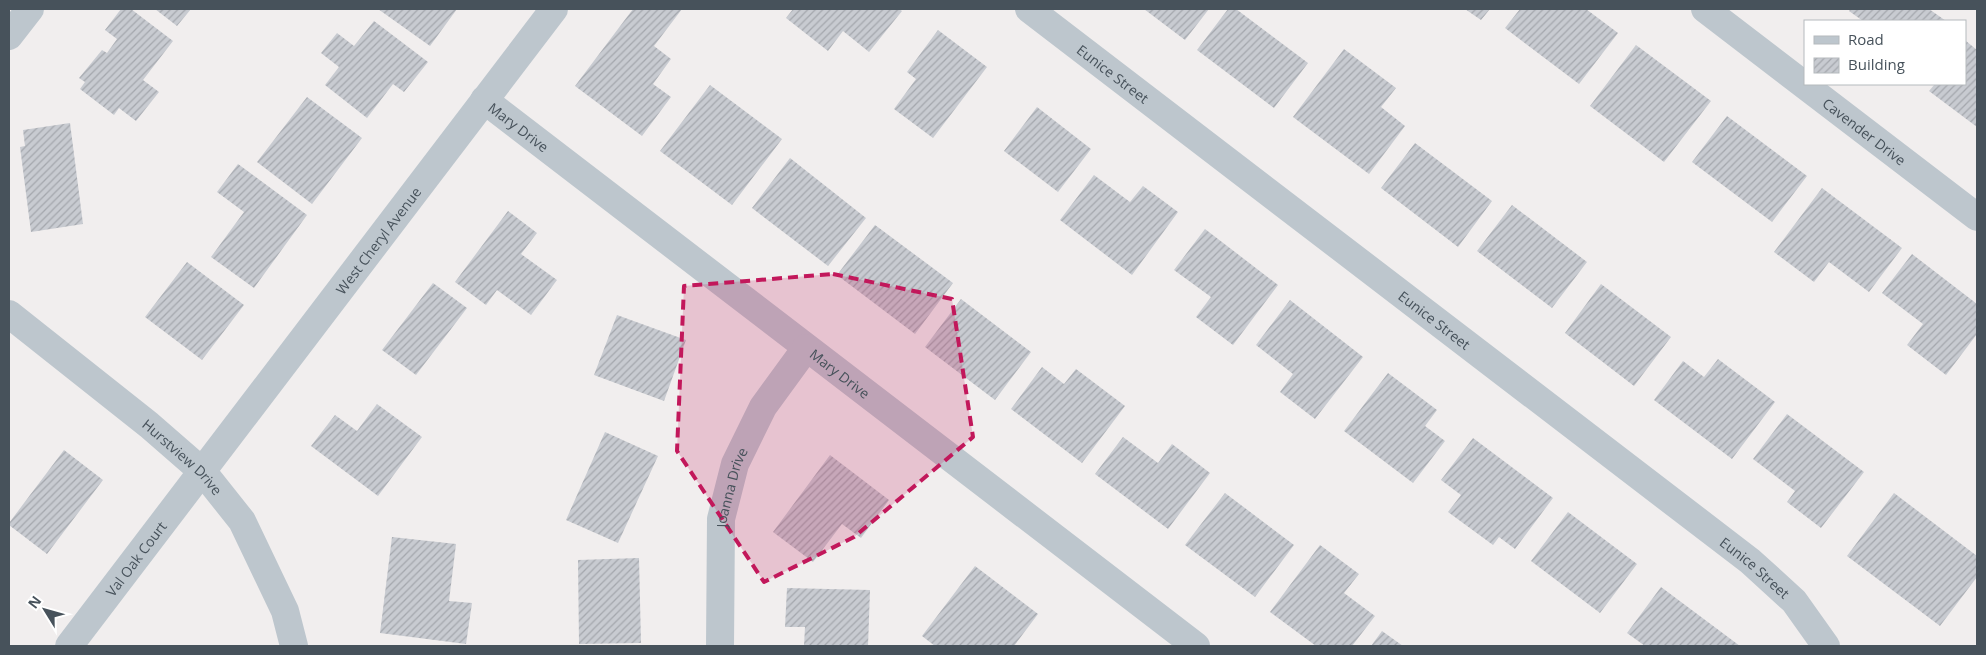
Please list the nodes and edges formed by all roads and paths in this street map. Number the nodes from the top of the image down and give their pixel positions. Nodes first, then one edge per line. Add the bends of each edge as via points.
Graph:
1 (30, 9) edge
2 (554, 9) edge
3 (1030, 9) edge
4 (1705, 9) edge
5 (9, 36) edge
6 (1804, 85) edge
7 (1804, 85) edge
8 (484, 100) junction
9 (1977, 217) edge
10 (9, 314) edge
11 (806, 348) junction
12 (203, 472) junction
13 (69, 646) edge
14 (294, 646) edge
15 (720, 646) edge
16 (1196, 646) edge
17 (1826, 646) edge

1 - 5 street
2 - 8 street, West Cheryl Avenue
3 - 17 street, Eunice Street via 1750,561 1794,601
4 - 7 street, Cavender Drive
6 - 9 street, Cavender Drive
8 - 11 street, Mary Drive
8 - 12 street, West Cheryl Avenue
10 - 12 street, Hurstview Drive via 149,424
11 - 15 street, Joanna Drive via 763,408 735,464 721,520
11 - 16 street, Mary Drive
12 - 13 street, Val Oak Court
12 - 14 street, Hurstview Drive via 242,521 285,611

